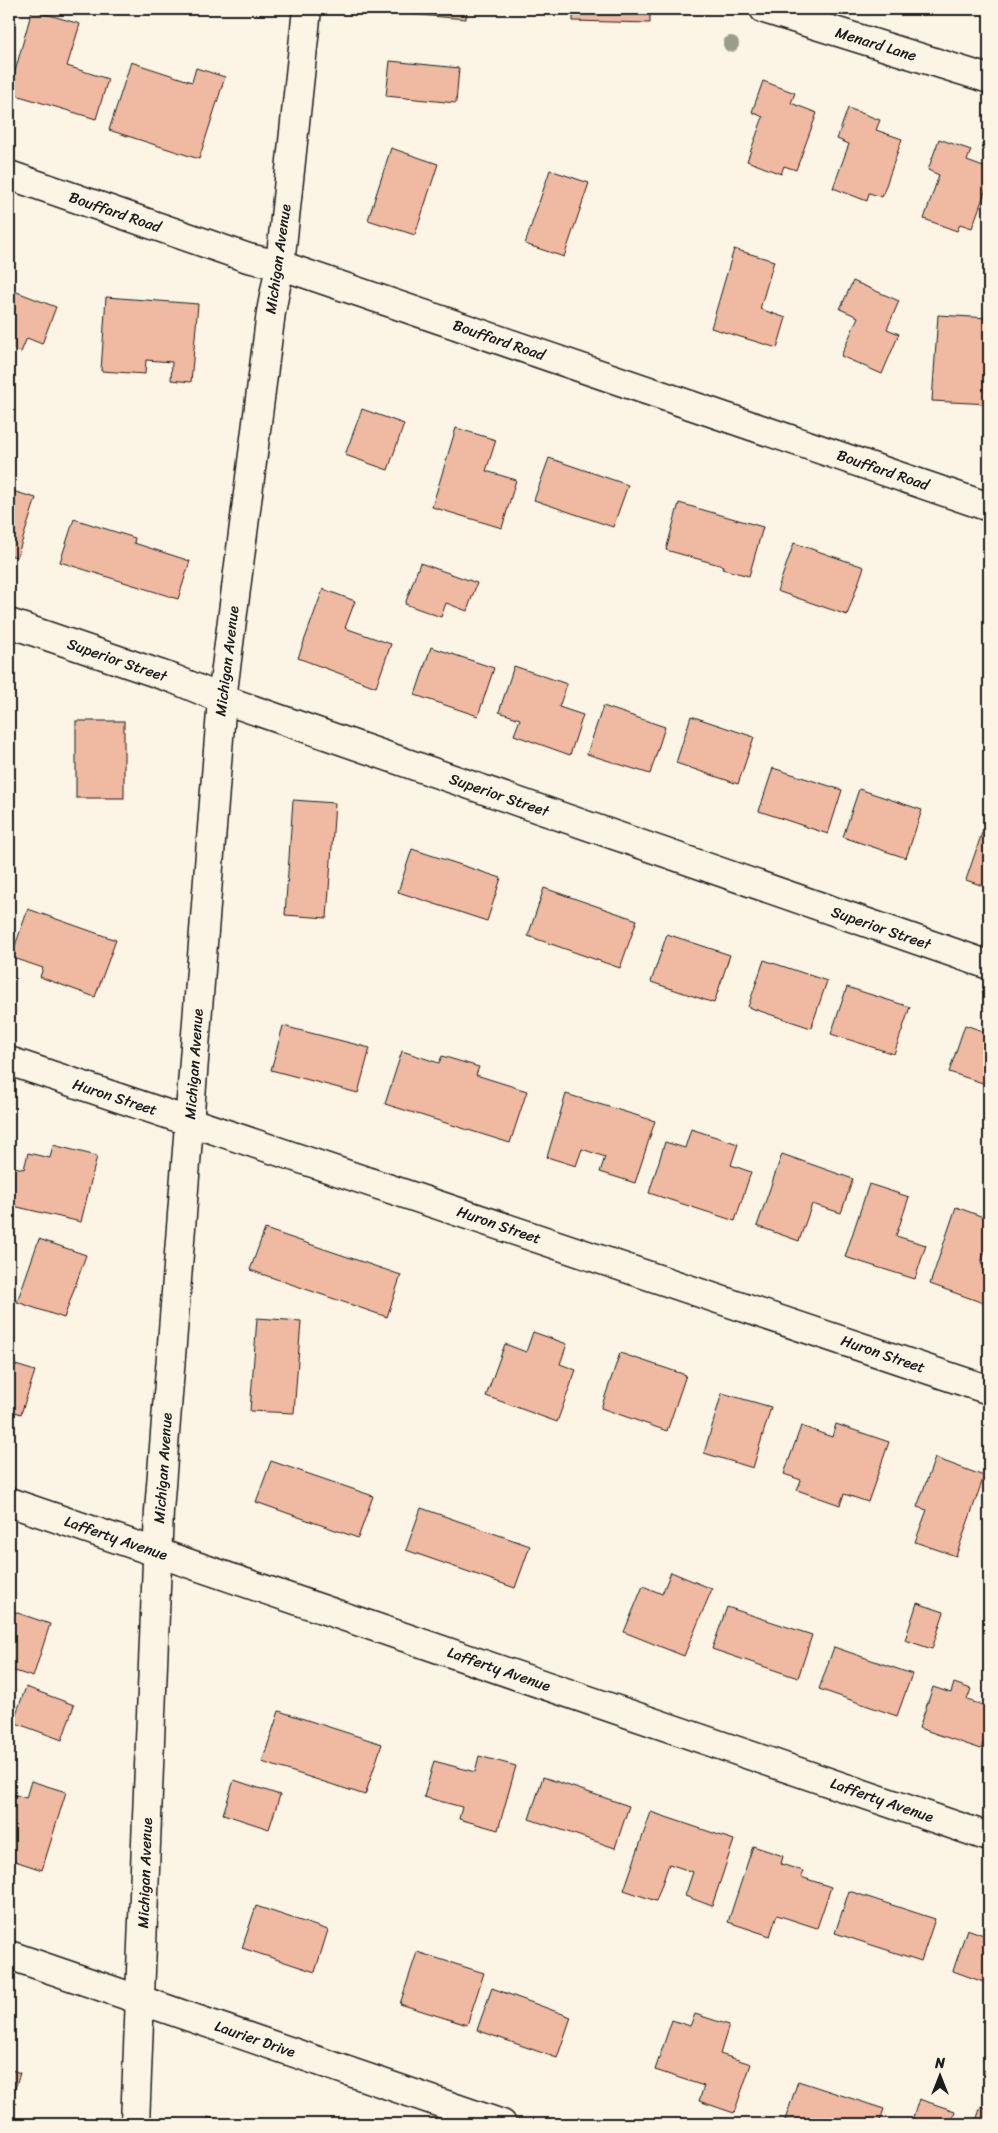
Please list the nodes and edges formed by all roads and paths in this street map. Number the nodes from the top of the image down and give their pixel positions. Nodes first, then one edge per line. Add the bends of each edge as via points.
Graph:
1 (307, 9) edge
2 (764, 9) edge
3 (989, 79) edge
4 (9, 175) edge
5 (280, 265) junction
6 (989, 507) edge
7 (9, 624) edge
8 (222, 699) junction
9 (989, 965) edge
10 (9, 1061) edge
11 (190, 1121) junction
12 (989, 1390) edge
13 (9, 1502) edge
14 (158, 1552) junction
15 (989, 1836) edge
16 (9, 1955) edge
17 (140, 1999) junction
18 (135, 2124) edge
19 (502, 2124) edge

1 - 5 street, Michigan Avenue
2 - 3 street, Menard Lane
4 - 5 street, Bouffard Road via 248,258
5 - 6 street, Bouffard Road
5 - 8 street, Michigan Avenue via 271,312
7 - 8 street, Superior Street via 174,679
8 - 9 street, Superior Street
8 - 11 street, Michigan Avenue
10 - 11 street, Huron Street
11 - 12 street, Huron Street
11 - 14 street, Michigan Avenue
13 - 14 street, Lafferty Avenue
14 - 15 street, Lafferty Avenue
14 - 17 street, Michigan Avenue
16 - 17 street, Laurier Drive
17 - 18 street, Michigan Avenue
17 - 19 street, Laurier Drive

